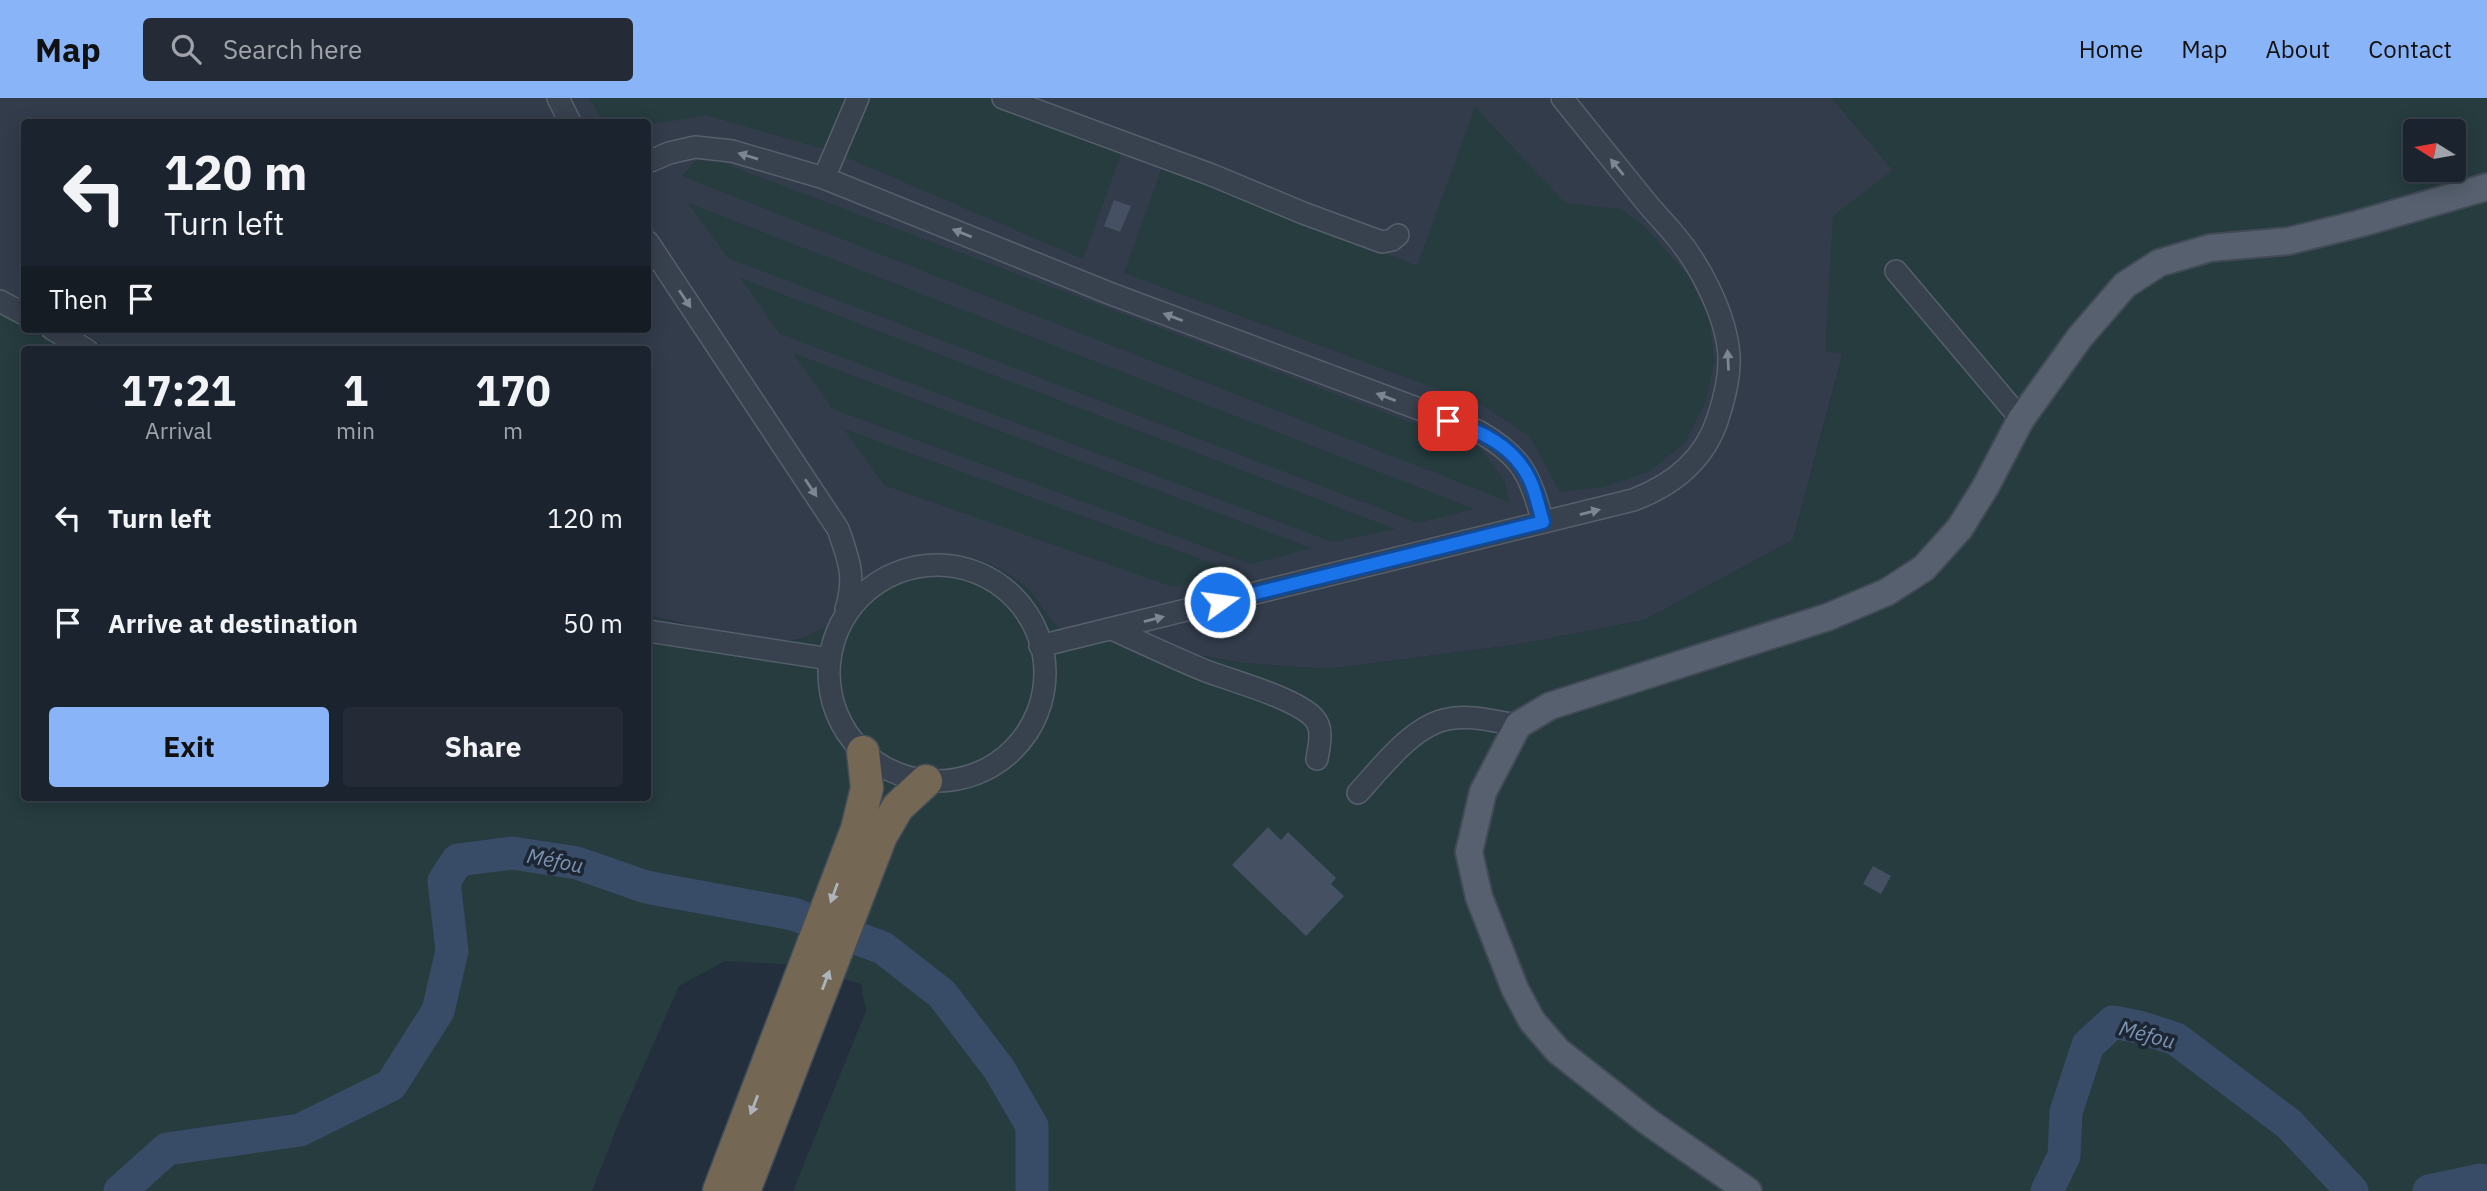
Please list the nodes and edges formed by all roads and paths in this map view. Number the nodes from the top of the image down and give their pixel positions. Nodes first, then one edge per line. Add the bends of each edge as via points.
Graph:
1 (558, 98) edge
2 (858, 98) edge
3 (1003, 98) edge
4 (1562, 98) edge
5 (568, 119) edge
6 (651, 161) edge
7 (824, 178) junction
8 (2487, 187) edge
9 (1398, 235) dead end
10 (651, 247) edge
11 (1896, 271) dead end
12 (0, 301) edge
13 (21, 312) edge
14 (59, 333) edge
15 (80, 346) edge
16 (2021, 419) junction
17 (1543, 522) junction
18 (843, 620) junction
19 (1112, 629) junction
20 (651, 631) edge
21 (1041, 646) junction
22 (830, 659) junction
23 (1518, 725) junction
24 (863, 752) junction
25 (1317, 759) dead end
26 (926, 781) junction
27 (1358, 793) dead end
28 (869, 833) junction
29 (790, 1042) junction
30 (719, 1191) edge
31 (744, 1191) edge
32 (1748, 1191) edge

1 - 5 street
2 - 7 street
3 - 9 street via 1382,242
17 -> 4 street via 1633,500 1674,480 1696,459 1713,433 1728,379 1729,353 1708,287 1676,236
7 -> 6 street via 732,151 695,146
17 -> 7 street via 1530,480 1517,461 1500,443 1478,430 1110,293
8 - 16 main road via 2301,238 2210,248 2158,263 2126,285 2080,337
10 -> 18 street via 838,530 851,565 852,590
11 - 16 street
12 - 13 street
14 - 15 street
16 - 23 main road via 1960,528 1924,568 1887,592 1828,617 1550,706
19 -> 17 street
18 - 21 street via 853,604 882,579 917,566 955,566 1006,589 1030,618
18 - 22 street
19 - 21 street
19 - 25 street via 1303,709 1316,719 1321,738
20 - 22 street
21 - 26 street via 1045,665 1042,697 1031,726 1012,751 986,769 957,780
22 - 24 street via 835,709 849,737
23 - 27 street via 1466,718 1425,727
23 - 32 main road via 1483,792 1469,852 1479,897 1515,989 1532,1021 1559,1051 1647,1121
24 - 26 street via 892,772
24 - 28 highway
26 - 28 highway
28 - 29 highway
29 -> 30 highway
29 - 31 highway

